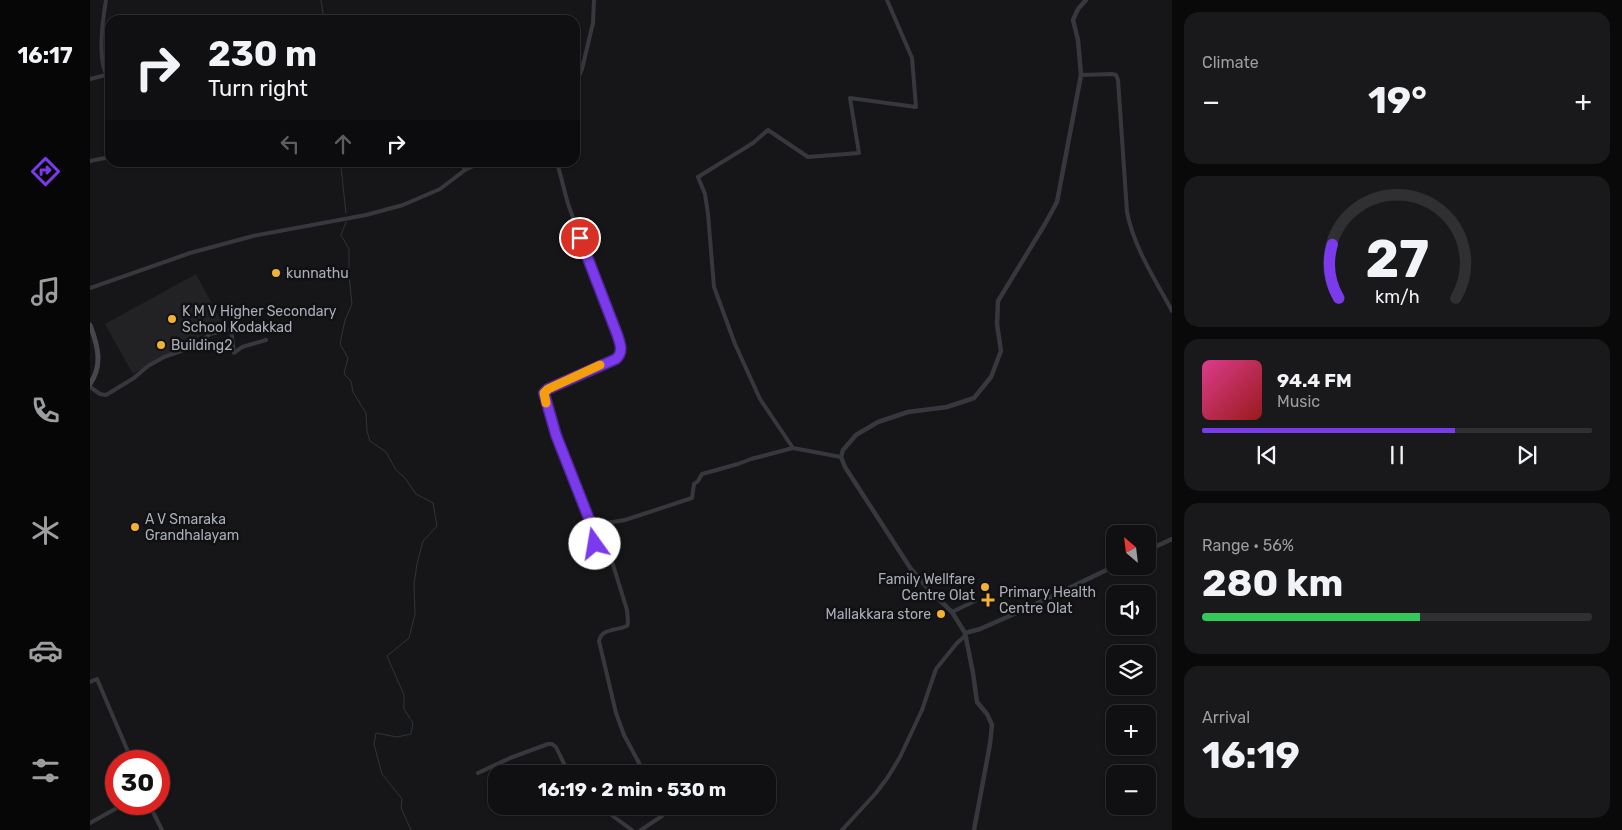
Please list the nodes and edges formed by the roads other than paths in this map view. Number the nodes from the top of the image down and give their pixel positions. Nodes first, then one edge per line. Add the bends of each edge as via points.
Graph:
1 (106, 0) edge
2 (594, 0) edge
3 (888, 0) edge
4 (1086, 0) edge
5 (105, 69) edge
6 (580, 74) edge
7 (105, 75) edge
8 (1081, 75) junction
9 (90, 79) edge
10 (105, 158) edge
11 (90, 161) edge
12 (464, 167) edge
13 (471, 167) edge
14 (558, 167) edge
15 (465, 170) junction
16 (90, 288) edge
17 (1172, 311) edge
18 (90, 325) edge
19 (266, 340) dead end
20 (90, 386) edge
21 (793, 448) junction
22 (841, 457) junction
23 (593, 529) junction
24 (1172, 540) edge
25 (1156, 547) edge
26 (1106, 570) edge
27 (975, 601) dead end
28 (952, 612) junction
29 (965, 635) junction
30 (90, 682) edge
31 (127, 750) edge
32 (495, 765) edge
33 (565, 765) edge
34 (640, 765) edge
35 (488, 768) edge
36 (478, 773) dead end
37 (105, 815) edge
38 (154, 815) edge
39 (611, 815) edge
40 (663, 815) edge
41 (90, 823) edge
42 (162, 830) edge
43 (632, 830) edge
44 (641, 830) edge
45 (842, 830) edge
46 (974, 830) edge

1 - 5 street via 101,47
2 - 6 street via 593,23
3 - 21 street via 912,58 916,107 850,98 859,153 808,157 768,130 698,177 708,214 714,287 760,399
4 - 8 street via 1073,20
7 - 9 street
8 - 17 street via 1112,74 1118,80 1130,226
8 - 22 street via 1057,202 998,301 1001,351 992,377 974,398 878,422 856,435
10 - 11 street
12 - 15 street
13 - 15 street
14 - 23 street via 568,204 620,345 616,359 544,393 556,435
15 - 16 street via 440,189 391,209 253,236
18 - 20 main road via 98,346 98,367
19 - 20 street via 242,347 234,353 231,329 210,334 195,346 148,366 106,394 100,394
21 - 22 street
21 - 23 street via 702,474 694,484 692,498 625,520 600,524
22 - 28 street via 911,568
23 - 34 street via 595,544 613,564 628,617 626,626 606,631 599,642 616,713
24 - 25 street
26 - 29 street
27 - 28 street
28 - 29 street
29 - 45 street via 936,669 922,710 888,777
29 - 46 street via 977,702 992,725
30 - 31 street via 97,679
32 - 33 street via 548,744 556,747
35 - 36 street
37 - 41 street
38 - 42 street
39 - 43 street
40 - 44 street

